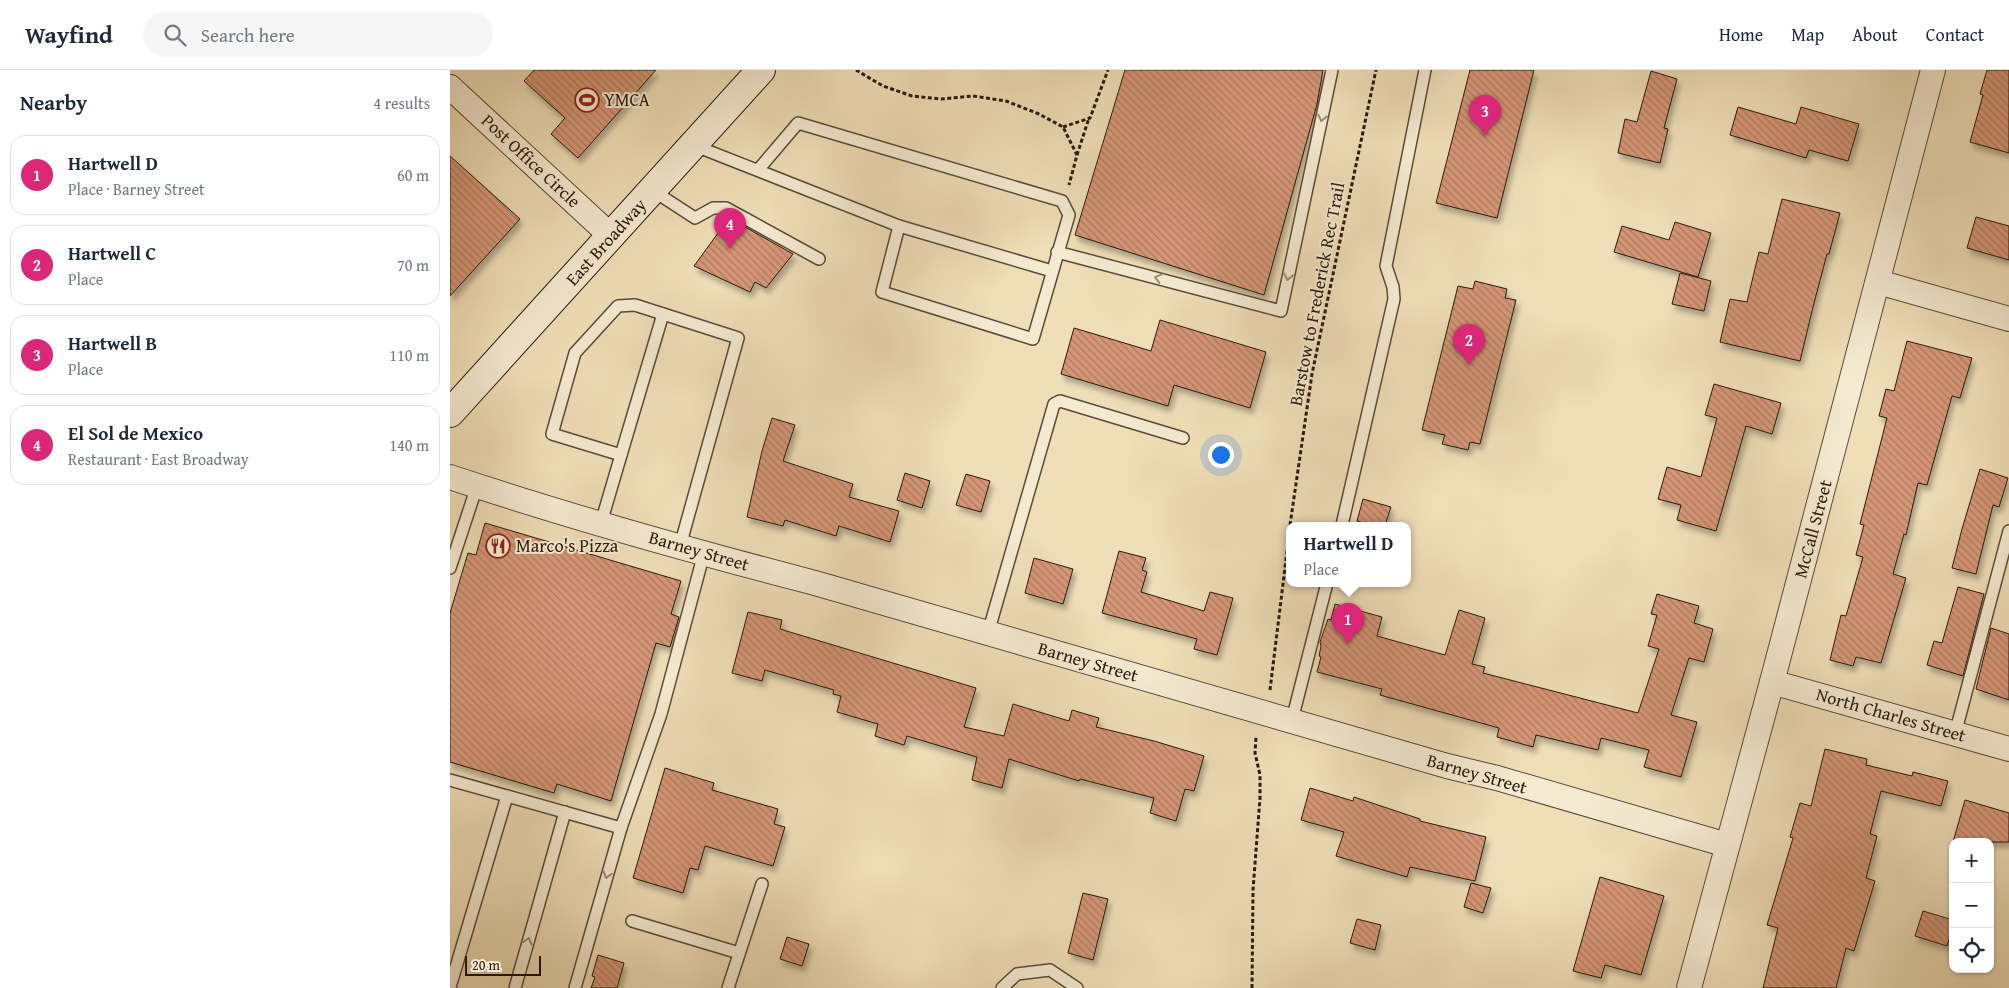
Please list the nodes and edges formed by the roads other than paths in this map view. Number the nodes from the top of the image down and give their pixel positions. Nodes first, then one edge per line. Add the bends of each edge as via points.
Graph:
1 (761, 70) edge
2 (1332, 70) edge
3 (1425, 70) edge
4 (1933, 70) edge
5 (450, 87) edge
6 (693, 145) junction
7 (758, 170) junction
8 (652, 190) junction
9 (899, 226) junction
10 (611, 236) junction
11 (1057, 252) junction
12 (819, 259) dead end
13 (1052, 271) junction
14 (1878, 282) junction
15 (663, 314) junction
16 (2009, 319) edge
17 (450, 413) edge
18 (1183, 438) dead end
19 (621, 455) junction
20 (450, 477) edge
21 (477, 486) junction
22 (1343, 522) edge
23 (601, 523) junction
24 (2009, 531) edge
25 (680, 546) junction
26 (704, 553) junction
27 (450, 566) edge
28 (1326, 587) edge
29 (988, 633) junction
30 (1772, 682) junction
31 (1292, 720) junction
32 (1955, 734) junction
33 (2009, 749) edge
34 (450, 780) edge
35 (507, 796) junction
36 (565, 812) junction
37 (621, 828) junction
38 (1727, 845) junction
39 (762, 884) dead end
40 (632, 921) dead end
41 (739, 954) junction
42 (450, 987) edge
43 (515, 988) edge
44 (575, 988) edge
45 (728, 988) edge
46 (1002, 988) edge
47 (1076, 988) edge
48 (1689, 988) edge

1 - 6 main road, East Broadway
2 -> 11 lane via 1281,311
3 - 22 lane via 1386,266 1394,299
4 - 14 street, McCall Street
5 - 10 street, Post Office Circle
6 - 7 lane
6 - 8 main road, East Broadway
7 - 9 lane
7 - 11 lane via 798,123 1062,201 1069,215
8 - 10 main road, East Broadway
8 - 12 lane via 695,218 713,208 726,208
9 - 13 lane
9 - 13 lane via 882,292 1033,339
10 - 17 main road, East Broadway
11 - 13 lane
14 - 16 street
14 - 30 street, McCall Street
15 - 19 lane
15 - 19 lane via 635,305 618,306 575,353 552,434
15 - 25 lane via 738,338
18 - 29 lane via 1060,401 1054,404
19 - 23 lane
20 - 21 street, Barney Street
21 - 23 street, Barney Street
21 - 27 lane
23 - 25 street, Barney Street
24 - 32 lane
25 - 26 street, Barney Street
26 - 29 street, Barney Street
26 - 37 lane via 661,714
28 - 31 lane
29 - 31 street, Barney Street
30 - 32 street, North Charles Street
30 - 38 street, McCall Street
31 - 38 street, Barney Street
32 - 33 street, North Charles Street
34 - 35 lane
35 - 36 lane
35 - 42 lane
36 - 37 lane
43 -> 36 lane
37 -> 44 lane
38 - 48 street, McCall Street
39 - 41 lane
40 - 41 lane
41 - 45 lane
46 - 47 lane via 1017,974 1050,970

